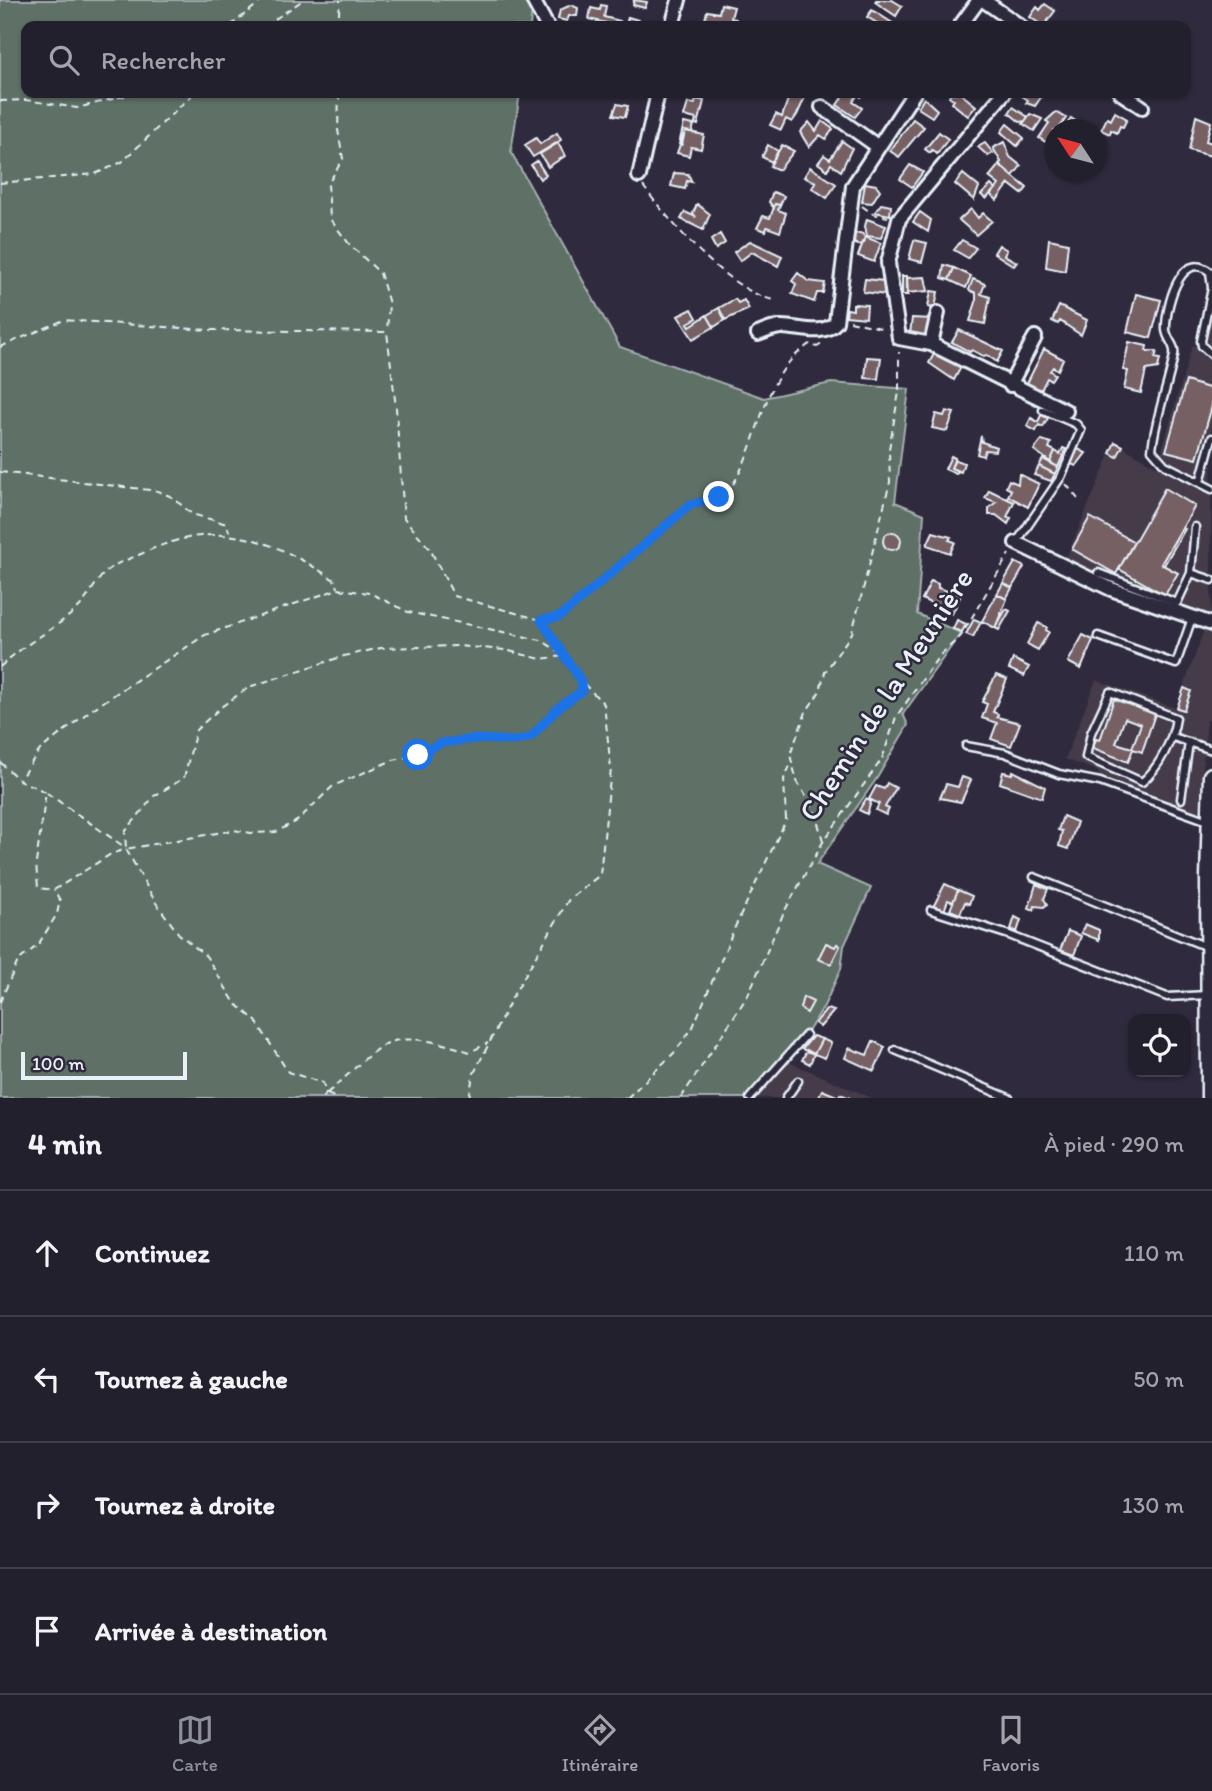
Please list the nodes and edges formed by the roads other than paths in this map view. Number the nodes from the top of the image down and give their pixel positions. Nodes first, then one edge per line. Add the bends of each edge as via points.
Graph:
1 (533, 0) edge
2 (679, 0) edge
3 (981, 0) edge
4 (544, 21) edge
5 (673, 21) edge
6 (964, 21) edge
7 (1012, 21) edge
8 (657, 98) edge
9 (911, 98) edge
10 (1000, 98) edge
11 (1128, 98) edge
12 (822, 107) dead end
13 (1142, 107) dead end
14 (877, 146) junction
15 (639, 176) road end
16 (938, 313) dead end
17 (758, 334) dead end
18 (1035, 337) dead end
19 (931, 344) junction
20 (1212, 355) edge
21 (1010, 385) junction
22 (1043, 410) dead end
23 (1066, 411) dead end
24 (1212, 438) edge
25 (1200, 482) junction
26 (1212, 489) edge
27 (1195, 527) dead end
28 (1016, 543) joint
29 (1098, 573) dead end
30 (1191, 573) junction
31 (1212, 580) edge
32 (1192, 617) junction
33 (1212, 624) edge
34 (1098, 636) dead end
35 (1173, 737) junction
36 (1189, 742) junction
37 (966, 746) dead end
38 (1212, 750) edge
39 (1212, 776) edge
40 (1181, 799) dead end
41 (1209, 821) junction
42 (1034, 877) dead end
43 (931, 910) dead end
44 (1209, 948) junction
45 (1210, 994) junction
46 (806, 1035) dead end
47 (895, 1050) dead end
48 (798, 1081) dead end
49 (750, 1098) edge
50 (786, 1098) edge
51 (1009, 1098) edge
52 (1210, 1098) edge

1 - 4 street
2 - 5 street
3 - 6 street
3 - 7 street
8 - 15 street
9 - 14 street
10 - 19 street via 900,219 888,263 899,338
11 - 13 street
12 - 14 street
14 - 17 street via 853,186 833,323 781,327
16 - 19 street
18 - 21 street
19 - 21 street
20 - 25 lane via 1201,341 1212,288 1210,272 1195,266 1182,273 1175,285 1166,331 1175,349 1152,450 1165,465
21 - 23 street
22 - 28 lane via 1081,430 1061,477
24 - 25 lane
25 - 26 lane
27 - 30 lane
28 - 32 street via 1111,589
29 - 30 lane via 1177,603
30 - 31 lane
32 - 33 street
32 - 34 lane via 1176,664
35 - 35 lane via 1176,718 1110,692 1091,733 1086,757 1142,782
35 - 36 lane
36 - 38 lane
36 - 40 lane
37 - 41 lane via 1100,782
39 - 41 street
41 - 44 street
42 - 44 lane
43 - 45 lane via 1009,935 1167,997
44 - 45 street
45 - 52 street
46 - 49 lane
47 - 51 lane
48 - 50 lane

